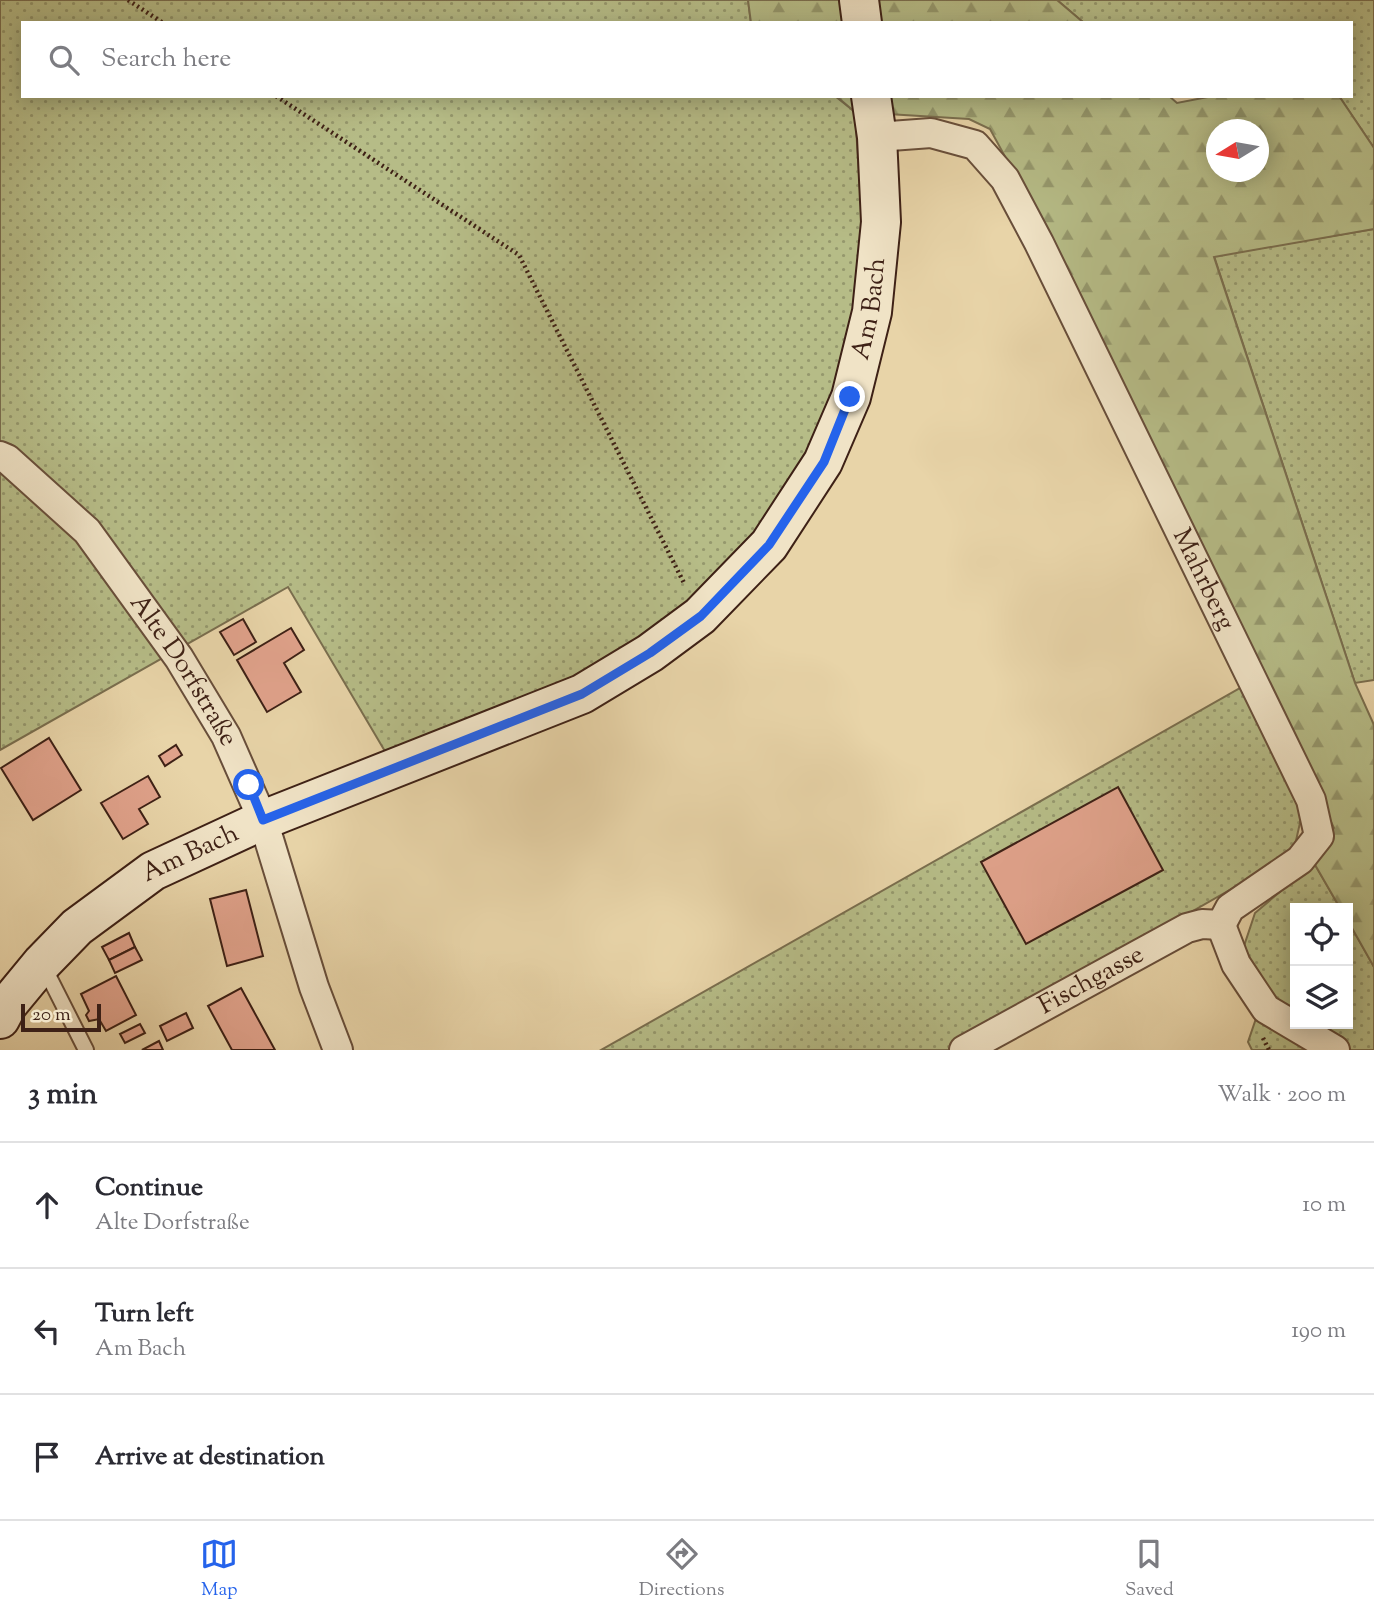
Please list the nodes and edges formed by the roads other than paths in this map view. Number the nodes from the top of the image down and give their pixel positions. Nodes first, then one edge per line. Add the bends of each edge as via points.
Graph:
1 (859, 0) edge
2 (862, 21) edge
3 (872, 98) edge
4 (877, 137) junction
5 (0, 456) edge
6 (263, 820) junction
7 (1221, 925) junction
8 (42, 963) junction
9 (0, 1019) edge
10 (86, 1050) edge
11 (338, 1050) edge
12 (964, 1050) edge
13 (1335, 1050) edge

1 - 2 street
3 - 4 street, Am Bach
4 - 6 street, Am Bach via 881,222 872,312 850,397 824,462 769,545 701,616 582,694
4 - 7 street, Mahrberg via 931,133 975,145 1005,179 1311,800 1319,836 1300,860 1230,908
5 - 6 street, Alte Dorfstraße via 87,531 179,658 226,736
6 - 8 street, Am Bach via 153,871 76,927
6 - 11 street, Alte Dorfstraße
7 - 12 street, Fischgasse via 1187,928
7 - 13 street via 1236,964 1266,1009
8 - 9 street, Am Bach
8 - 10 lane

